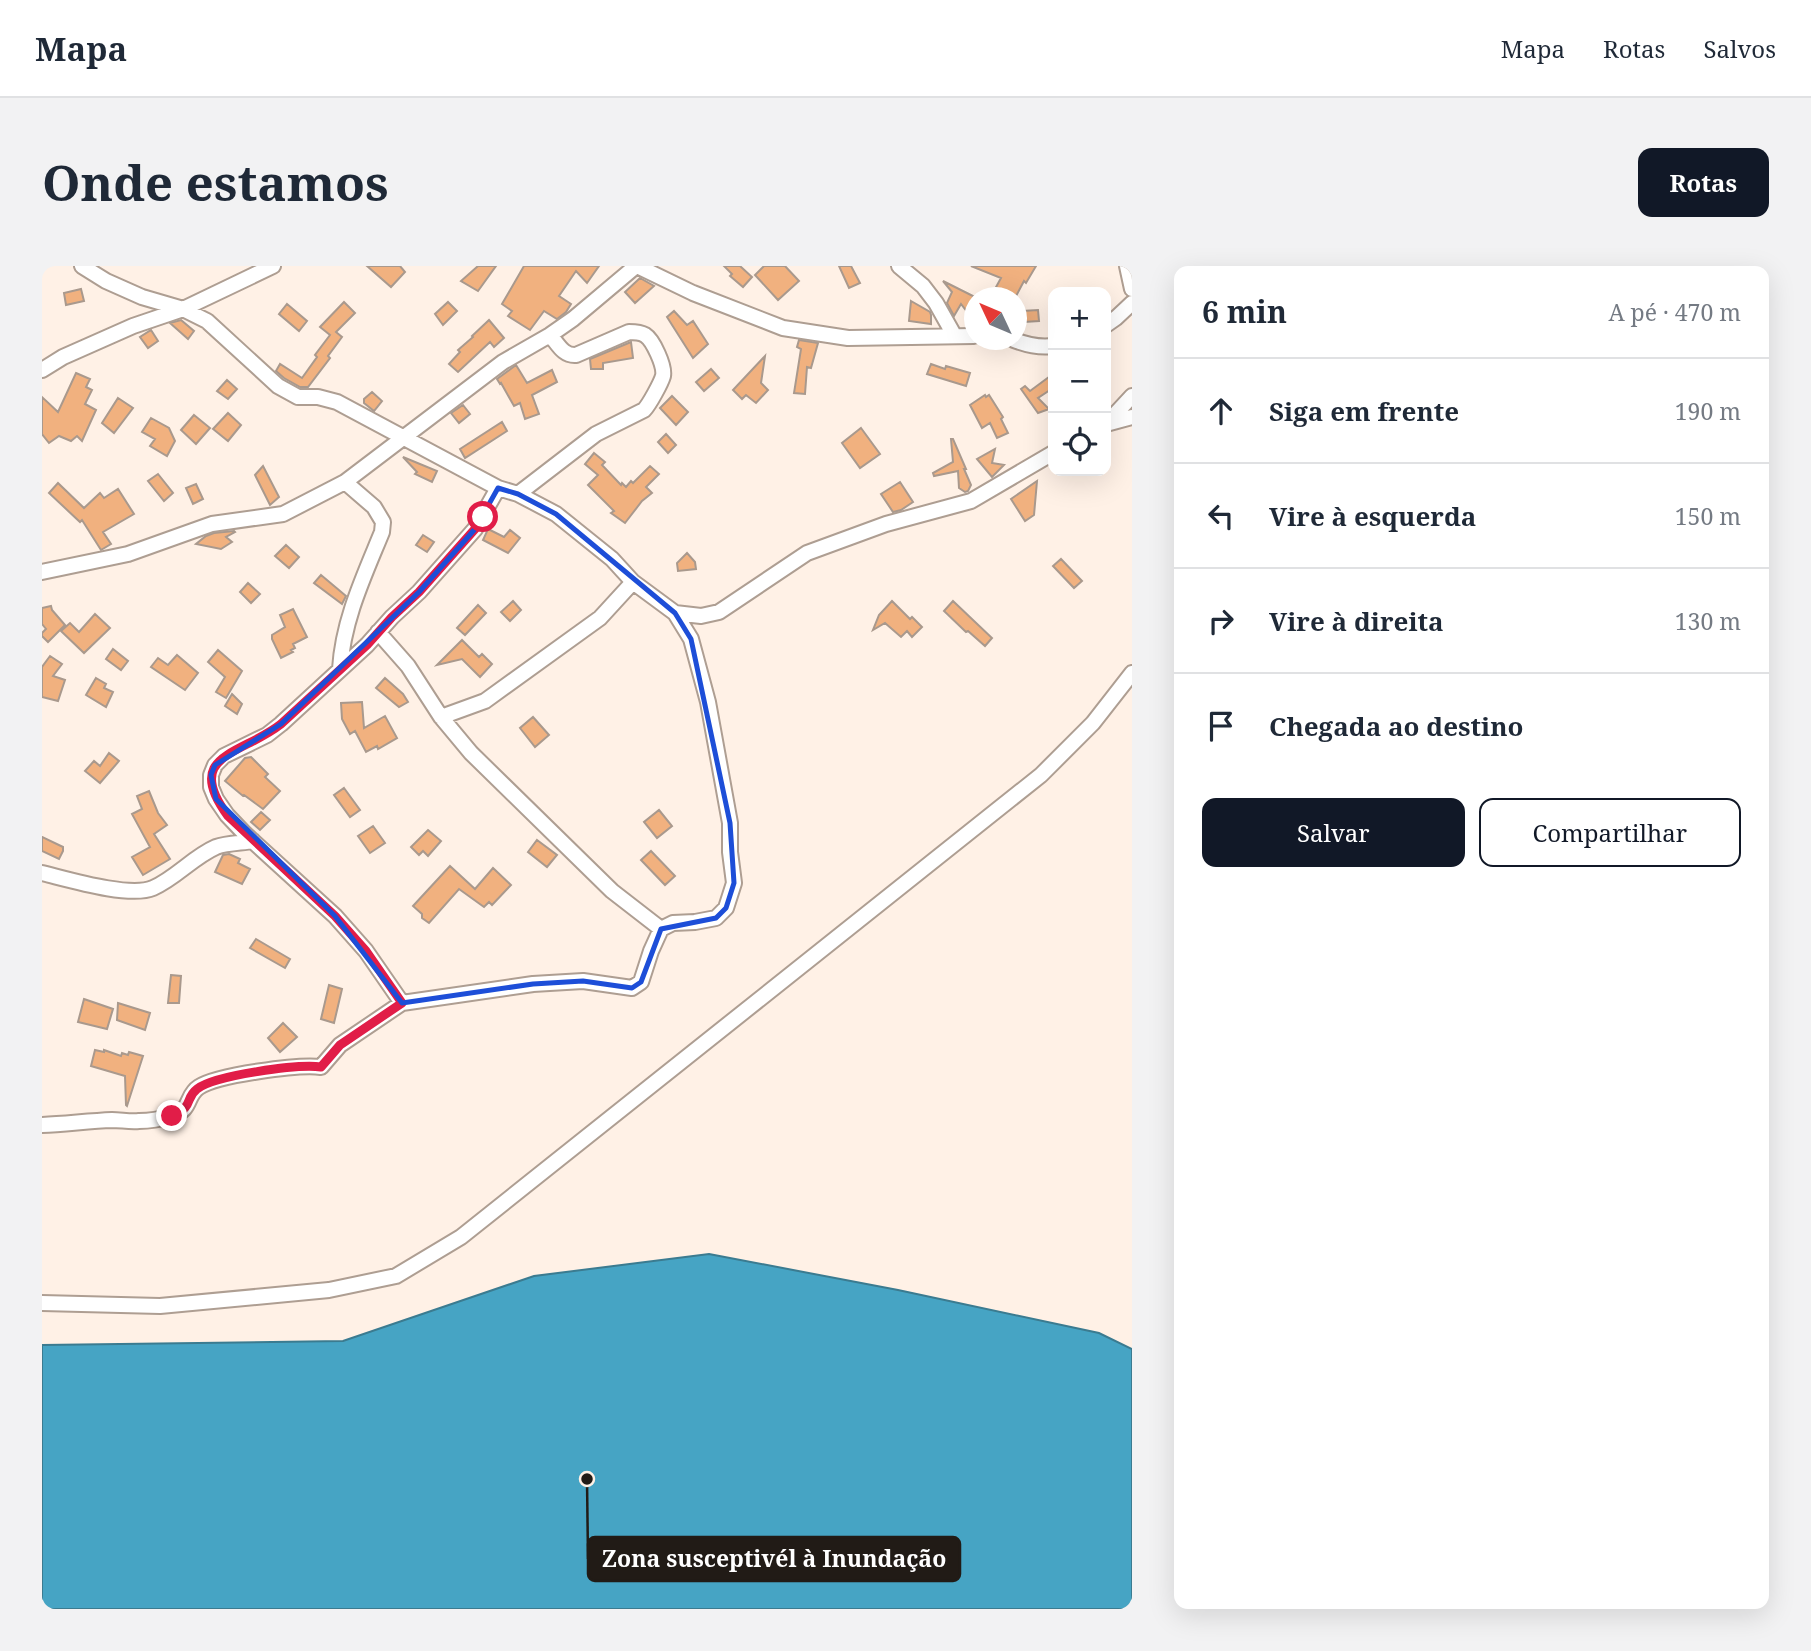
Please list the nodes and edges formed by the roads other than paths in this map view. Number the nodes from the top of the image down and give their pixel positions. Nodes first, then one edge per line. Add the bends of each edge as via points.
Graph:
1 (82, 266) edge
2 (273, 266) edge
3 (636, 266) edge
4 (898, 266) edge
5 (1127, 266) edge
6 (1132, 289) edge
7 (1132, 303) edge
8 (183, 309) junction
9 (1111, 322) edge
10 (551, 335) junction
11 (954, 335) junction
12 (964, 335) edge
13 (1027, 345) edge
14 (1048, 347) edge
15 (42, 370) edge
16 (1132, 396) edge
17 (1132, 417) edge
18 (1111, 419) edge
19 (1111, 423) edge
20 (404, 437) junction
21 (1048, 456) edge
22 (345, 482) junction
23 (498, 488) junction
24 (518, 494) junction
25 (42, 572) edge
26 (633, 582) junction
27 (675, 613) junction
28 (378, 632) junction
29 (340, 668) junction
30 (1132, 674) edge
31 (441, 718) junction
32 (228, 816) junction
33 (253, 841) junction
34 (219, 846) junction
35 (42, 873) edge
36 (661, 929) junction
37 (402, 1003) junction
38 (42, 1125) edge
39 (42, 1303) edge

1 - 8 street via 142,297
2 - 8 street
3 - 10 street
3 - 11 street via 783,328 848,338
4 - 11 street via 923,286
5 - 6 street
7 - 9 street
8 - 15 street via 133,326
8 - 20 street via 207,321 278,386 298,397 337,402
10 - 20 street via 503,362
10 - 24 street via 565,353 576,355 637,331 651,341 663,377 644,410 596,434
11 - 12 street
13 - 14 street
16 - 18 street
17 - 19 street
20 - 22 street
20 - 23 street
21 - 27 street via 971,501 886,524 807,553 719,612 701,616
22 - 25 street via 283,514 212,524 128,554
22 - 29 street via 374,507 383,522 344,633
23 - 24 street
23 - 28 street via 475,529
24 - 26 street via 556,514
26 - 27 street
26 - 31 street via 600,618 485,701
27 - 36 street via 691,639 708,702 730,823 734,883 726,908 716,918
28 - 29 street
28 - 31 street via 408,666
29 - 32 street via 267,735 215,765 211,787
30 - 39 street via 1093,723 1041,775 461,1237 396,1276 329,1290 160,1306
31 - 36 street via 612,891
32 - 33 street
32 - 34 street
33 - 34 street
33 - 37 street via 335,916
34 - 35 street via 151,889 97,887
36 - 37 street via 641,982 632,988 583,981 533,984
37 - 38 street via 340,1045 321,1067 296,1066 209,1083 199,1087 188,1106 172,1116

